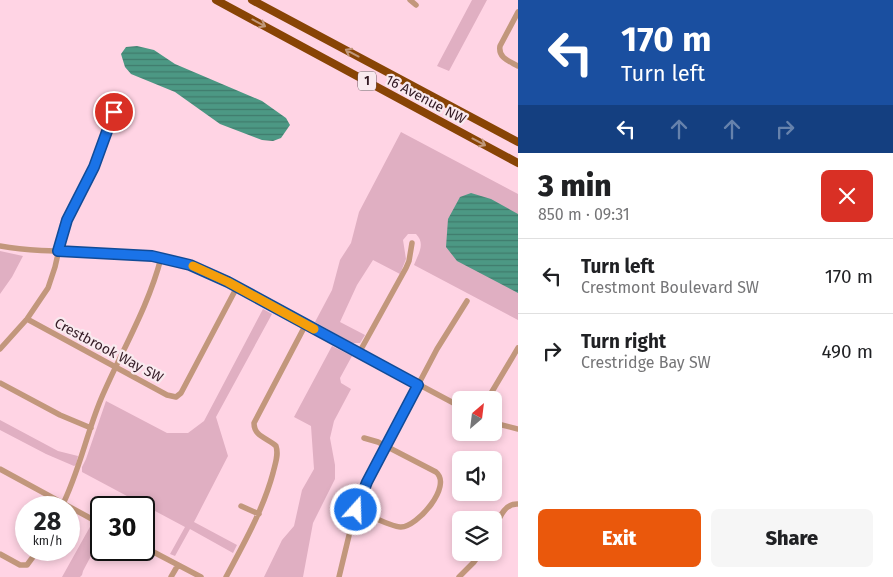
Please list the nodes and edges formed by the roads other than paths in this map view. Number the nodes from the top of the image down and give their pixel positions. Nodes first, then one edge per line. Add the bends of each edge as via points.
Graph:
1 (216, 0) edge
2 (252, 0) edge
3 (410, 0) edge
4 (416, 6) dead end
5 (518, 12) edge
6 (518, 66) edge
7 (114, 112) dead end
8 (518, 142) edge
9 (518, 162) edge
10 (412, 243) dead end
11 (0, 246) edge
12 (58, 251) junction
13 (161, 258) junction
14 (237, 287) junction
15 (466, 302) dead end
16 (27, 320) junction
17 (306, 324) junction
18 (0, 350) edge
19 (517, 352) edge
20 (360, 353) junction
21 (115, 368) junction
22 (0, 383) edge
23 (418, 385) junction
24 (493, 391) edge
25 (452, 402) edge
26 (502, 424) edge
27 (91, 428) junction
28 (518, 429) edge
29 (364, 438) dead end
30 (386, 446) junction
31 (0, 469) edge
32 (46, 496) edge
33 (66, 496) edge
34 (518, 504) edge
35 (240, 506) dead end
36 (356, 510) junction
37 (259, 514) junction
38 (502, 515) edge
39 (155, 552) edge
40 (0, 554) edge
41 (30, 561) edge
42 (474, 561) edge
43 (178, 565) junction
44 (341, 576) edge
45 (171, 577) edge
46 (201, 577) edge
47 (226, 577) edge
48 (459, 577) edge

1 -> 9 highway, 16 Avenue NW / 1
8 -> 2 highway, 16 Avenue NW / 1
3 - 4 street
5 - 6 street via 499,50 503,58
7 - 12 street via 94,167 67,220
10 - 20 street via 406,268
11 - 12 street
12 - 13 street
12 - 16 street via 48,288
13 - 14 street via 197,268
13 - 21 street via 142,314
14 - 17 street
14 - 21 street, Crestbrook Way SW via 176,397
15 - 23 street
16 - 18 street
16 - 21 street, Crestbrook Way SW
17 - 20 street
17 - 37 street via 254,423 256,433 275,444 278,450
19 - 24 street
20 - 23 street
21 - 27 street
22 - 27 street
23 - 25 street
23 - 30 street
26 - 28 street
27 - 33 street
29 - 30 street
30 - 36 street
30 - 36 street via 438,474 441,487 426,511 404,526 396,526
31 - 32 street
34 - 38 street via 506,507
35 - 37 street
36 - 44 street
37 - 47 street
39 - 43 street
40 - 41 street via 20,564 27,565
42 - 48 street
43 - 45 street
43 - 46 street

